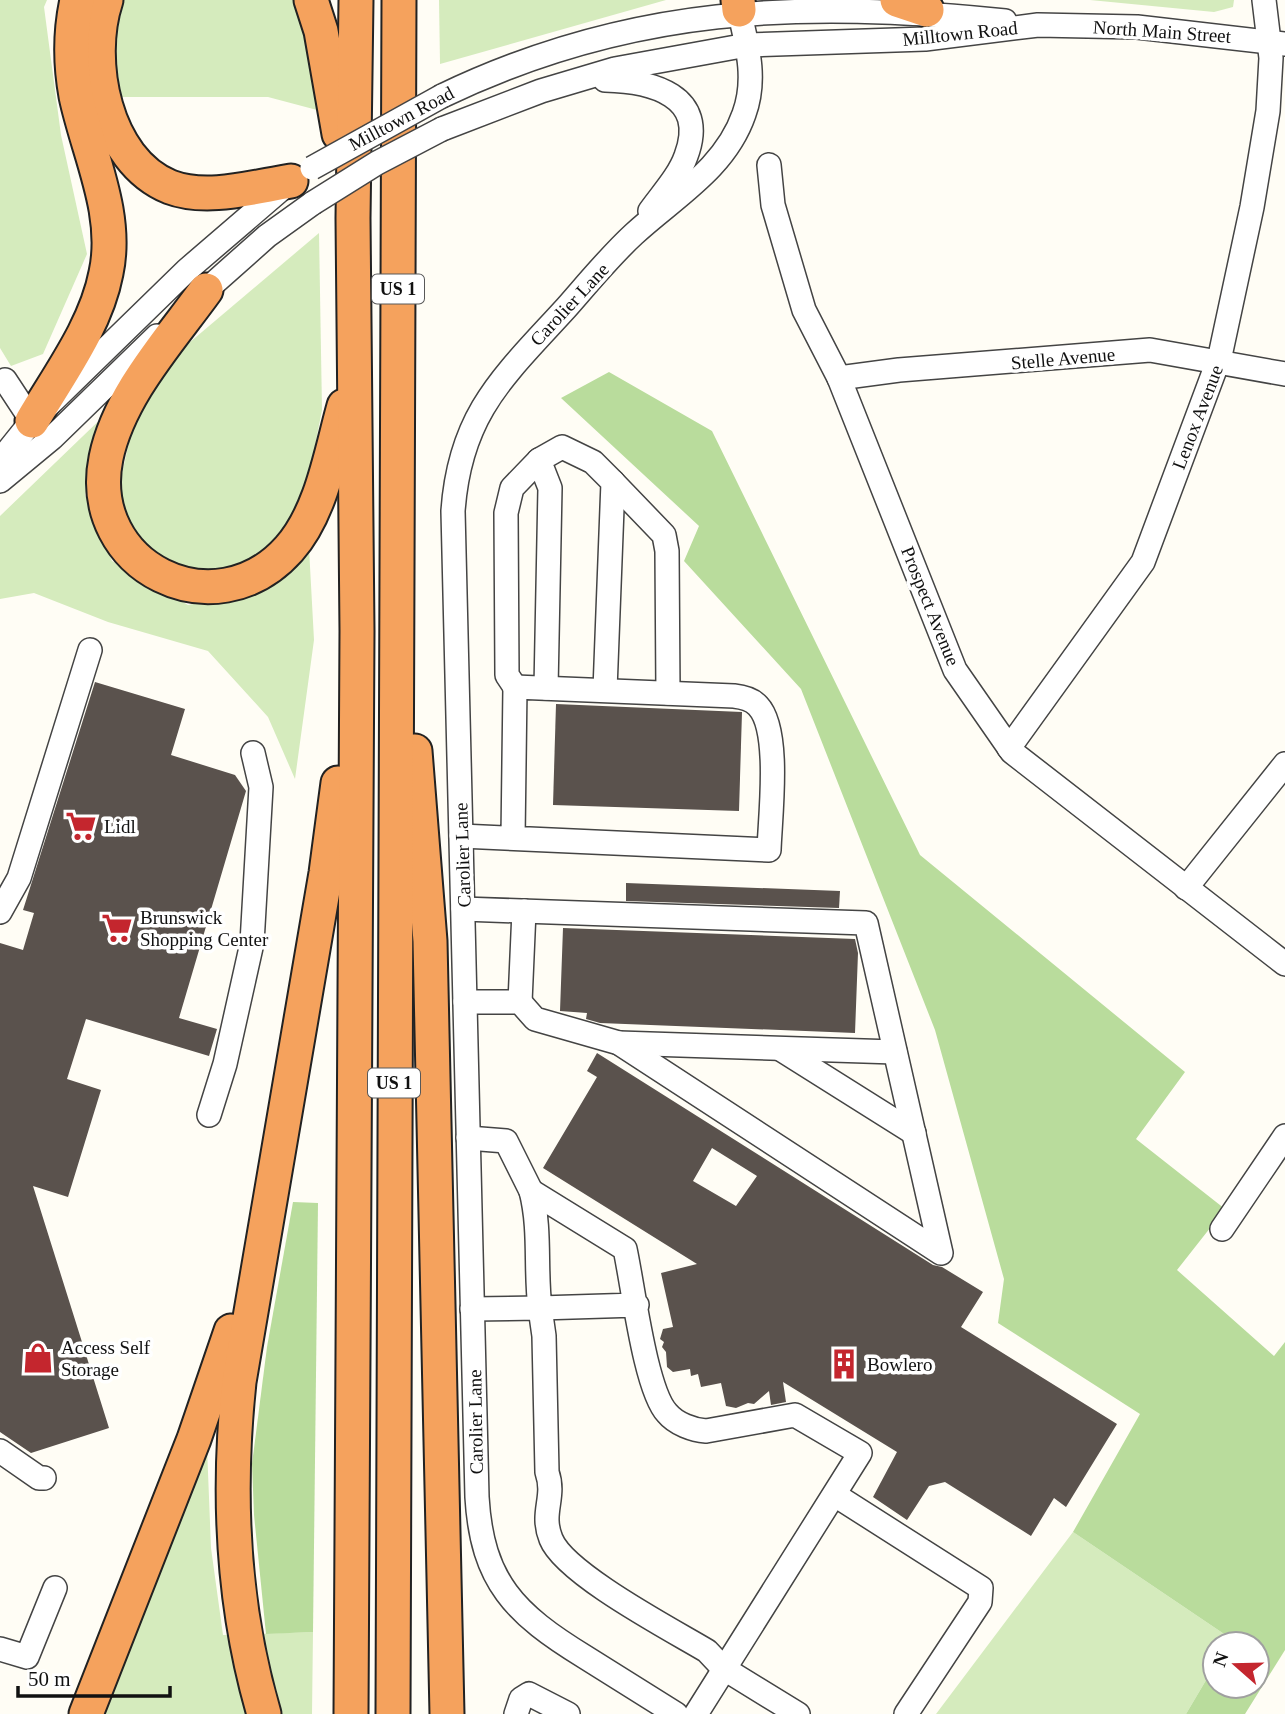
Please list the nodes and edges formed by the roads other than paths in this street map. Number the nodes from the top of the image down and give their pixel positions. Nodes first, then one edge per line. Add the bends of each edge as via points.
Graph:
1 (76, 0) edge
2 (106, 0) edge
3 (311, 0) edge
4 (356, 0) edge
5 (400, 0) edge
6 (1264, 0) edge
7 (739, 5) edge
8 (912, 5) edge
9 (1038, 25) junction
10 (1278, 43) edge
11 (747, 45) junction
12 (581, 79) junction
13 (769, 165) dead end
14 (305, 184) junction
15 (353, 218) junction
16 (634, 234) junction
17 (206, 290) junction
18 (1218, 362) junction
19 (355, 370) junction
20 (1285, 374) edge
21 (839, 378) junction
22 (5, 380) dead end
23 (32, 421) junction
24 (540, 460) junction
25 (0, 461) edge
26 (0, 481) edge
27 (613, 482) junction
28 (397, 512) junction
29 (356, 631) junction
30 (90, 650) dead end
31 (515, 687) junction
32 (546, 688) junction
33 (605, 691) junction
34 (668, 693) junction
35 (1009, 748) junction
36 (253, 753) dead end
37 (1285, 764) edge
38 (461, 836) junction
39 (513, 838) junction
40 (1186, 888) junction
41 (463, 909) junction
42 (524, 911) junction
43 (0, 912) edge
44 (1285, 964) edge
45 (465, 1002) junction
46 (520, 1002) junction
47 (619, 1043) junction
48 (779, 1048) junction
49 (895, 1052) junction
50 (209, 1115) dead end
51 (914, 1133) junction
52 (1285, 1136) edge
53 (468, 1138) junction
54 (531, 1191) junction
55 (268, 1215) junction
56 (1222, 1229) dead end
57 (637, 1305) junction
58 (540, 1308) junction
59 (472, 1309) junction
60 (0, 1451) edge
61 (44, 1478) dead end
62 (835, 1495) junction
63 (55, 1588) dead end
64 (0, 1649) edge
65 (723, 1668) junction
66 (86, 1714) edge
67 (264, 1714) edge
68 (351, 1714) edge
69 (393, 1714) edge
70 (447, 1714) edge
71 (516, 1714) edge
72 (568, 1714) edge
73 (676, 1714) edge
74 (696, 1714) edge
75 (797, 1714) edge
76 (906, 1714) edge

1 - 23 highway via 71,33 73,72 105,207 109,258 89,322
2 - 14 highway via 99,53 104,98 116,132 146,172 171,187 199,192
3 - 15 highway via 326,57
4 - 15 highway, US 1
5 - 28 highway, US 1
6 - 10 street, Lenox Avenue
7 - 8 street, Milltown Road
7 - 11 street, Carolier Lane
7 - 14 street, Milltown Road, bridge via 585,40 506,66 442,96
8 - 9 street, Milltown Road
9 - 10 street, North Main Street via 1137,27
9 - 11 street, Milltown Road via 925,39
10 - 18 street, Lenox Avenue
11 - 12 street, Milltown Road via 649,61
11 - 16 street, Carolier Lane via 751,88 736,135 695,184
12 - 14 street, Milltown Road, bridge via 442,130 377,163
12 - 16 street via 649,84 668,92 686,112 691,135 686,158
13 - 21 street, Prospect Avenue via 773,205 804,310
14 - 17 street, Milltown Road via 267,236
14 - 23 street, Milltown Road via 204,254
15 - 19 highway, US 1
16 - 38 street, Carolier Lane via 500,380 476,418 462,454 453,511
17 - 19 highway via 131,398 113,436 104,470 106,504 118,537 160,576 204,587 234,584 265,570 290,548 314,506
17 - 26 street, Milltown Road via 52,438
18 - 20 street, Stelle Avenue
18 - 21 street, Stelle Avenue via 1150,350
18 - 35 street, Lenox Avenue via 1143,562
19 - 29 highway, US 1
21 - 35 street, Prospect Avenue via 955,670
22 - 23 street
23 - 25 street, Milltown Road
24 - 27 street via 562,447 593,462
24 - 31 street via 512,488 506,513 507,675
24 - 32 street via 550,488
27 - 33 street
27 - 34 street via 664,536
28 - 69 highway, US 1
28 - 70 highway via 430,941
29 - 55 highway via 326,873
29 - 68 highway, US 1
30 - 43 street via 19,878
31 - 32 street
31 - 39 street
32 - 33 street
33 - 34 street
34 - 39 street via 734,696 759,706 771,747 769,850
35 - 40 street, Prospect Avenue
36 - 50 street via 261,787 252,943
37 - 40 street
38 - 39 street
38 - 41 street, Carolier Lane
40 - 44 street, Prospect Avenue
41 - 42 street
41 - 45 street, Carolier Lane
42 - 46 street
42 - 49 street via 866,923
45 - 46 street
45 - 53 street, Carolier Lane
46 - 47 street via 535,1020
47 - 48 street
47 - 51 street via 941,1253
48 - 49 street
48 - 51 street
49 - 51 street
52 - 56 street
53 - 54 street via 506,1141
53 - 59 street, Carolier Lane
54 - 57 street via 625,1249
54 - 58 street via 537,1215
55 - 66 highway via 205,1408
55 - 67 highway via 237,1405 232,1478 244,1630
57 - 58 street
57 - 62 street via 656,1390 670,1416 706,1431 795,1415 804,1418 860,1453
58 - 59 street
58 - 65 street via 547,1472 553,1485 546,1517 556,1548 573,1566 707,1651
59 - 73 street, Carolier Lane via 478,1519 493,1572 513,1604 536,1626
60 - 61 street
62 - 65 street
62 - 76 street via 981,1588 980,1602
63 - 64 street via 27,1657
65 - 74 street
65 - 75 street
71 - 72 street via 521,1699 529,1694

